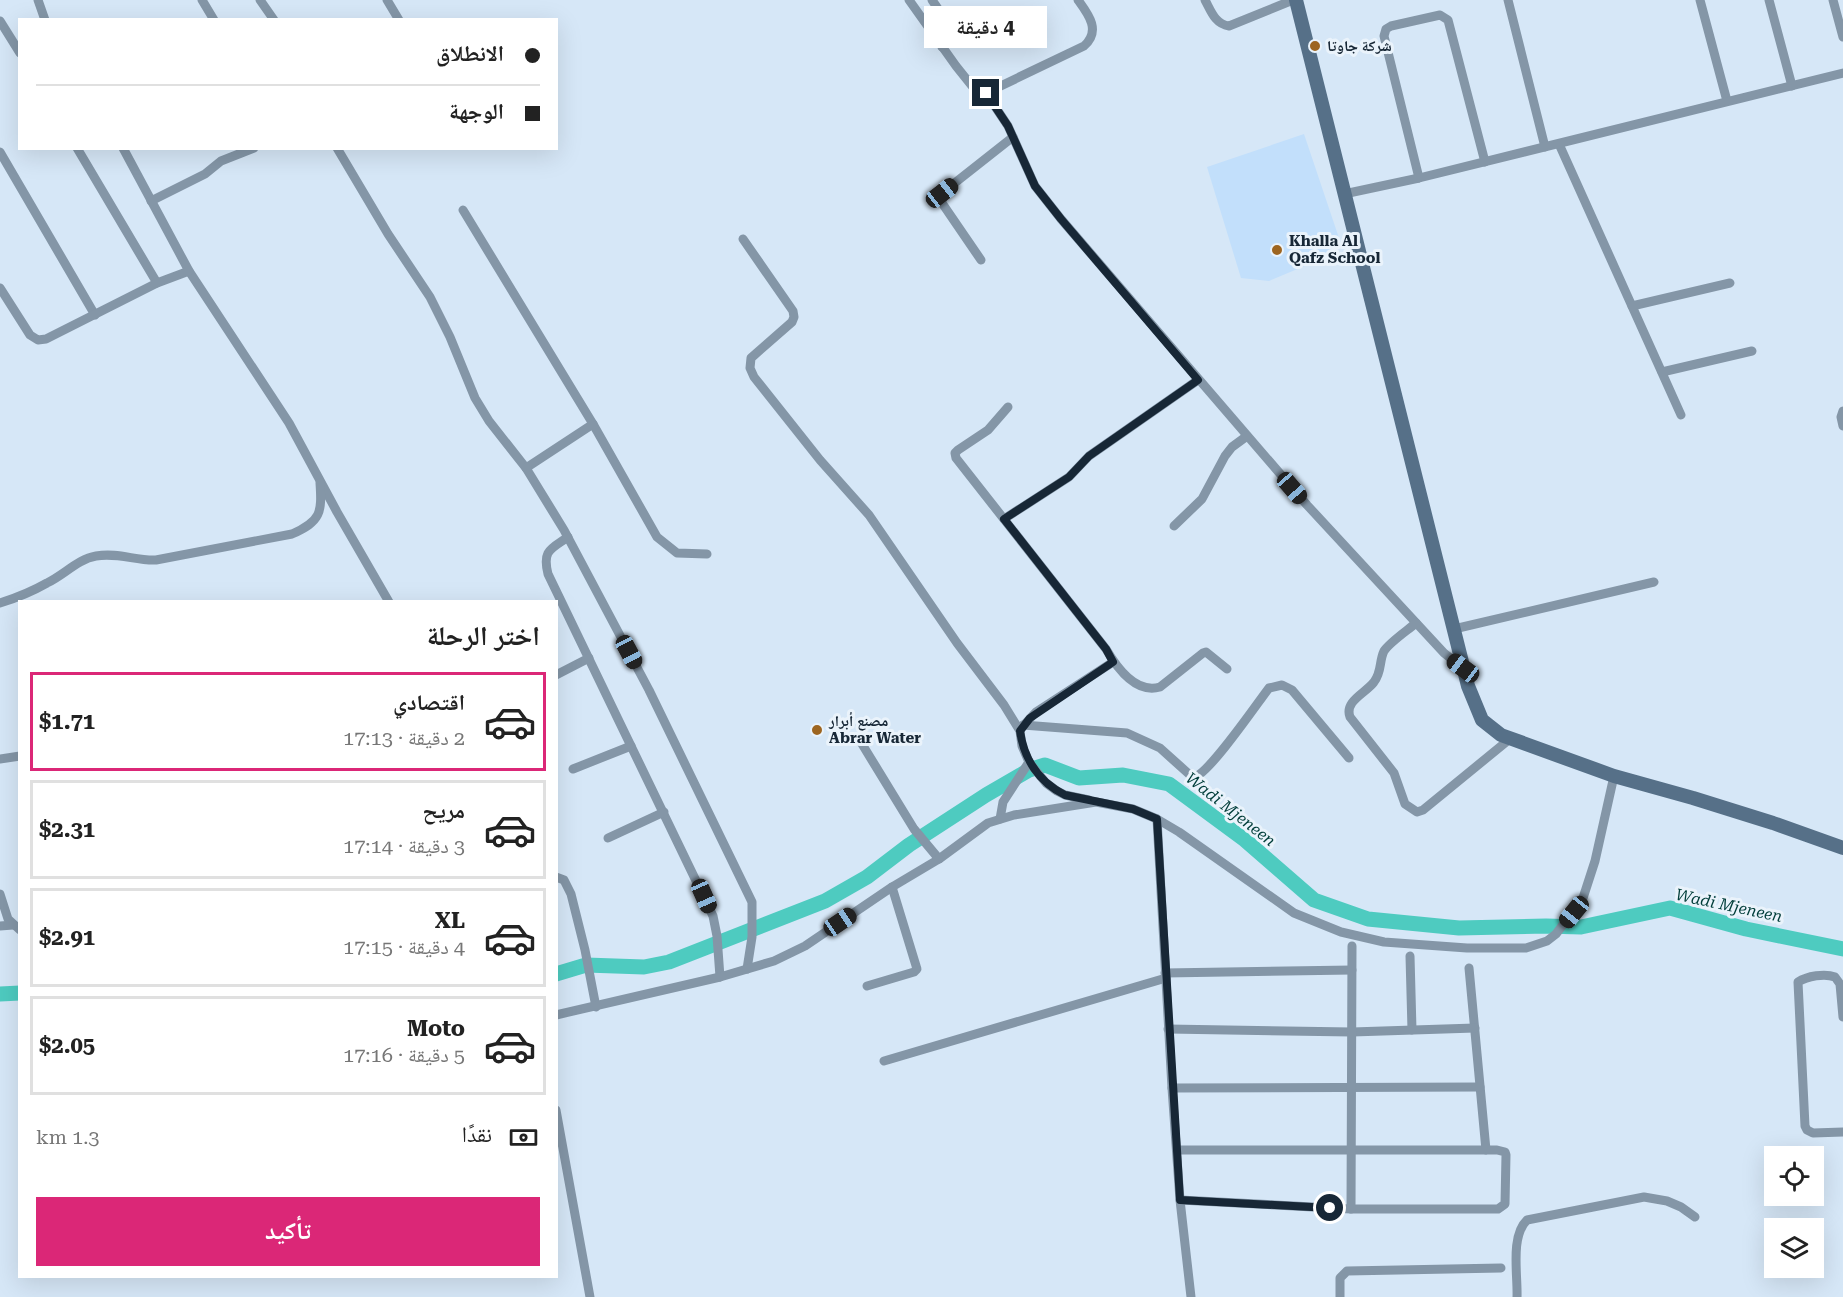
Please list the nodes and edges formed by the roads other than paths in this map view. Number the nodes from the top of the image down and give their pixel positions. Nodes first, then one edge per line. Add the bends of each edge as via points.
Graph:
1 (38, 0) edge
2 (202, 0) edge
3 (260, 0) edge
4 (387, 0) edge
5 (909, 0) edge
6 (932, 0) edge
7 (1078, 0) edge
8 (1205, 0) edge
9 (1295, 0) edge
10 (1508, 0) edge
11 (1700, 0) edge
12 (1769, 0) edge
13 (1833, 0) edge
14 (44, 18) edge
15 (213, 18) edge
16 (273, 18) edge
17 (398, 18) edge
18 (0, 21) edge
19 (1843, 38) edge
20 (942, 46) junction
21 (18, 50) edge
22 (1843, 73) edge
23 (1792, 86) junction
24 (986, 93) junction
25 (1727, 101) junction
26 (1013, 137) junction
27 (1559, 144) junction
28 (1545, 147) junction
29 (78, 150) edge
30 (124, 150) edge
31 (249, 150) edge
32 (338, 150) edge
33 (0, 152) edge
34 (1485, 162) junction
35 (1419, 178) junction
36 (1344, 194) junction
37 (151, 201) junction
38 (463, 210) dead end
39 (743, 239) dead end
40 (981, 260) dead end
41 (189, 271) junction
42 (157, 283) junction
43 (1730, 283) dead end
44 (0, 288) edge
45 (1632, 306) junction
46 (95, 315) junction
47 (1752, 351) dead end
48 (1662, 372) junction
49 (1198, 380) junction
50 (1008, 407) dead end
51 (1843, 411) edge
52 (1681, 415) dead end
53 (593, 424) junction
54 (1843, 426) edge
55 (1247, 436) junction
56 (526, 468) junction
57 (320, 478) junction
58 (1004, 519) junction
59 (1174, 526) dead end
60 (568, 537) junction
61 (707, 554) dead end
62 (1654, 582) dead end
63 (388, 600) edge
64 (0, 603) edge
65 (566, 611) junction
66 (558, 614) edge
67 (1416, 623) junction
68 (1454, 629) junction
69 (589, 658) junction
70 (1113, 662) junction
71 (1463, 668) junction
72 (1227, 669) dead end
73 (558, 674) edge
74 (1022, 728) junction
75 (1511, 738) junction
76 (862, 744) dead end
77 (631, 746) junction
78 (18, 756) edge
79 (1349, 758) dead end
80 (0, 759) edge
81 (1029, 762) junction
82 (573, 769) dead end
83 (1614, 776) junction
84 (1096, 802) junction
85 (664, 812) junction
86 (1000, 819) junction
87 (1157, 819) junction
88 (608, 838) dead end
89 (1843, 848) edge
90 (939, 859) junction
91 (558, 878) edge
92 (892, 887) junction
93 (0, 894) edge
94 (0, 926) edge
95 (16, 927) edge
96 (1352, 946) dead end
97 (1410, 956) dead end
98 (1469, 968) dead end
99 (747, 969) junction
100 (1352, 970) junction
101 (1165, 976) junction
102 (720, 977) junction
103 (1842, 984) edge
104 (867, 986) dead end
105 (596, 1006) junction
106 (558, 1015) edge
107 (1843, 1017) edge
108 (1475, 1028) junction
109 (1168, 1029) junction
110 (1412, 1030) junction
111 (1352, 1032) junction
112 (884, 1061) dead end
113 (1480, 1087) junction
114 (1172, 1088) junction
115 (1352, 1088) junction
116 (558, 1121) edge
117 (1843, 1132) edge
118 (1352, 1149) junction
119 (1177, 1150) junction
120 (1486, 1150) junction
121 (1180, 1200) junction
122 (1352, 1209) junction
123 (1695, 1217) dead end
124 (1501, 1268) dead end
125 (590, 1297) edge
126 (1191, 1297) edge
127 (1340, 1297) edge
128 (1517, 1297) edge

1 - 14 street
2 - 15 street
3 - 16 street
4 - 17 street
5 - 20 street
6 - 20 street via 948,27 947,41
7 - 24 street via 1091,20 1089,41
8 - 9 street via 1215,18 1229,26
9 - 36 street
10 - 28 street
11 - 25 street
12 - 23 street
13 - 19 street
18 - 21 street
20 - 24 street via 972,86
22 - 23 street
23 - 25 street
24 - 26 street
25 - 27 street
26 - 40 street via 940,197
26 - 49 street via 1035,186
27 - 28 street
27 - 45 street
28 - 34 street
29 - 42 street
30 - 37 street
31 - 37 street
32 - 56 street via 430,297 480,406
33 - 46 street
34 - 35 street
34 - 35 street via 1448,20 1440,15 1391,26 1384,36
35 - 36 street
36 - 68 street
37 - 41 street
38 - 53 street
39 - 74 street via 794,311 792,322 751,358 754,377 869,515 957,643
41 - 42 street
41 - 57 street via 268,389
42 - 46 street
43 - 45 street
44 - 46 street via 30,335 38,340
45 - 48 street
47 - 48 street
48 - 52 street
49 - 55 street
49 - 58 street via 1089,456 1069,477
50 - 58 street via 988,430 955,453
51 - 54 street
53 - 56 street
53 - 61 street via 657,537 677,553
55 - 59 street via 1225,456 1202,499
55 - 67 street
56 - 60 street
57 - 63 street
57 - 64 street via 319,516 292,534 156,560 93,556 46,584
58 - 70 street
60 - 65 street via 548,552 545,561
60 - 99 street via 649,690 750,896 753,915
62 - 68 street
65 - 66 street
65 - 69 street
67 - 71 street
67 - 75 street via 1385,650 1380,672 1347,710 1394,773 1405,804 1417,812 1423,810
68 - 71 street
69 - 73 street
69 - 77 street
70 - 72 street via 1137,685 1152,689 1160,687 1203,652
70 - 74 street via 1036,712
71 - 75 street via 1482,720
74 - 79 street via 1127,732 1160,748 1195,777 1216,757 1269,688 1282,685 1292,690
74 - 81 street via 1022,746
75 - 83 street
76 - 90 street via 914,829
77 - 82 street
77 - 85 street
78 - 80 street
81 - 84 street via 1046,783 1065,795
81 - 86 street via 1003,802
83 - 87 street via 1583,898 1556,934 1538,945 1516,949 1423,945 1356,936 1294,913
83 - 89 street
84 - 86 street
84 - 87 street via 1133,809
85 - 88 street
85 - 102 street via 713,916
86 - 90 street
87 - 101 street
90 - 92 street
91 - 105 street via 568,885
92 - 99 street via 805,946
92 - 104 street via 916,969
93 - 95 street via 8,919
94 - 95 street
96 - 100 street
97 - 110 street
98 - 108 street
99 - 102 street
100 - 101 street
100 - 111 street
101 - 109 street
101 - 112 street
102 - 105 street
103 - 107 street
103 - 117 street via 1828,975 1798,982 1805,1126 1813,1133
105 - 106 street
108 - 110 street
108 - 113 street
109 - 111 street
109 - 114 street
110 - 111 street
111 - 115 street
113 - 115 street
113 - 120 street
114 - 115 street
114 - 119 street
115 - 118 street
116 - 125 street
118 - 119 street
118 - 120 street
118 - 122 street
119 - 121 street
120 - 122 street via 1501,1150 1506,1155 1502,1208
121 - 122 street
121 - 126 street
123 - 128 street via 1667,1201 1644,1197 1531,1219 1523,1224 1517,1238
124 - 127 street via 1347,1271 1340,1278

